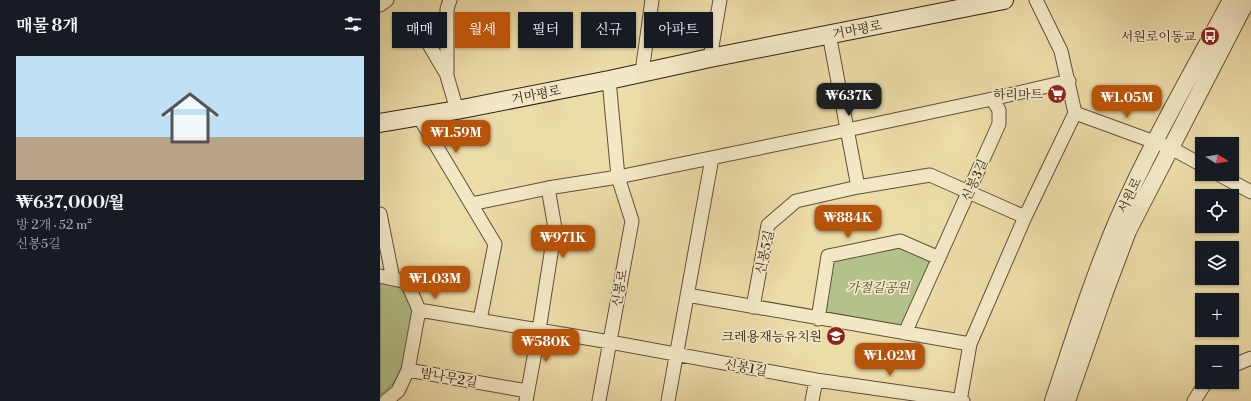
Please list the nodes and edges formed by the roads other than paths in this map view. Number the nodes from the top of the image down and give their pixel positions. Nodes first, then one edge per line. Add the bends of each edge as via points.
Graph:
1 (387, 0) edge
2 (450, 0) edge
3 (652, 0) edge
4 (720, 0) edge
5 (1004, 0) edge
6 (1036, 0) edge
7 (1231, 0) edge
8 (1247, 0) edge
9 (380, 5) edge
10 (829, 34) junction
11 (431, 48) edge
12 (710, 58) junction
13 (642, 72) junction
14 (447, 76) junction
15 (609, 80) junction
16 (1068, 81) junction
17 (992, 99) junction
18 (456, 110) junction
19 (1075, 113) junction
20 (419, 117) junction
21 (380, 123) edge
22 (847, 130) junction
23 (1155, 143) junction
24 (1171, 148) junction
25 (712, 158) junction
26 (1195, 161) edge
27 (618, 177) junction
28 (1231, 181) edge
29 (858, 187) junction
30 (548, 188) junction
31 (969, 191) junction
32 (1251, 192) edge
33 (471, 204) junction
34 (380, 214) edge
35 (1025, 217) junction
36 (939, 258) junction
37 (386, 278) edge
38 (687, 295) junction
39 (753, 307) junction
40 (419, 310) junction
41 (818, 319) junction
42 (480, 320) junction
43 (539, 330) junction
44 (905, 333) junction
45 (610, 342) junction
46 (970, 344) junction
47 (676, 354) junction
48 (1251, 358) edge
49 (1239, 363) edge
50 (408, 370) junction
51 (816, 380) junction
52 (1202, 389) edge
53 (526, 396) edge
54 (386, 401) edge
55 (599, 401) edge
56 (668, 401) edge
57 (812, 401) edge
58 (961, 401) edge
59 (1053, 401) edge
60 (1067, 401) edge
61 (1194, 401) edge

1 - 9 street
2 - 14 street via 447,9
3 - 13 street
4 - 12 street
5 - 10 main road, 거마평로
6 - 16 street via 1061,51
7 - 23 street, 서원로
8 - 24 street, 서원로
10 - 12 main road, 거마평로
10 - 22 street
11 - 14 street
12 - 13 main road, 거마평로
13 - 15 main road, 거마평로
14 - 18 street
15 - 18 main road, 거마평로
15 - 27 street, 신봉로
16 - 17 street
16 - 19 street
17 - 22 street
17 - 31 street, 신봉3길 via 999,110 999,124
18 - 20 main road, 거마평로
19 - 23 street
19 - 35 street
20 - 21 main road, 거마평로
20 - 33 street
22 - 25 street
22 - 29 street
23 - 24 street
23 - 59 street, 서원로 via 1117,222 1090,288
24 - 26 street
24 - 60 street, 서원로 via 1128,231
25 - 27 street
25 - 38 street
27 - 30 street
27 - 45 street, 신봉로 via 632,221
28 - 32 street
29 - 31 street, 신봉5길 via 930,175
29 - 39 street, 신봉5길 via 796,201 768,225
30 - 33 street
30 - 43 street via 555,228
31 - 35 street, 신봉5길
31 - 36 street, 신봉3길
33 - 42 street via 495,244
34 - 37 street
35 - 46 street
36 - 41 street via 900,241 828,256
36 - 44 street, 신봉3길
37 - 40 street via 407,282
38 - 39 street
38 - 47 street
39 - 41 street
40 - 42 street, 신봉1길
40 - 50 street, 밤나무2길
41 - 44 street
42 - 43 street, 신봉1길
43 - 45 street, 신봉1길
43 - 53 street
44 - 46 street
45 - 47 street, 신봉1길
45 - 55 street, 신봉로
46 - 58 street
47 - 51 street, 신봉1길
47 - 56 street
48 - 49 street
50 - 53 street, 밤나무2길
50 - 54 street, 밤나무2길 via 398,391
51 - 57 street
51 - 58 street
52 - 61 street

